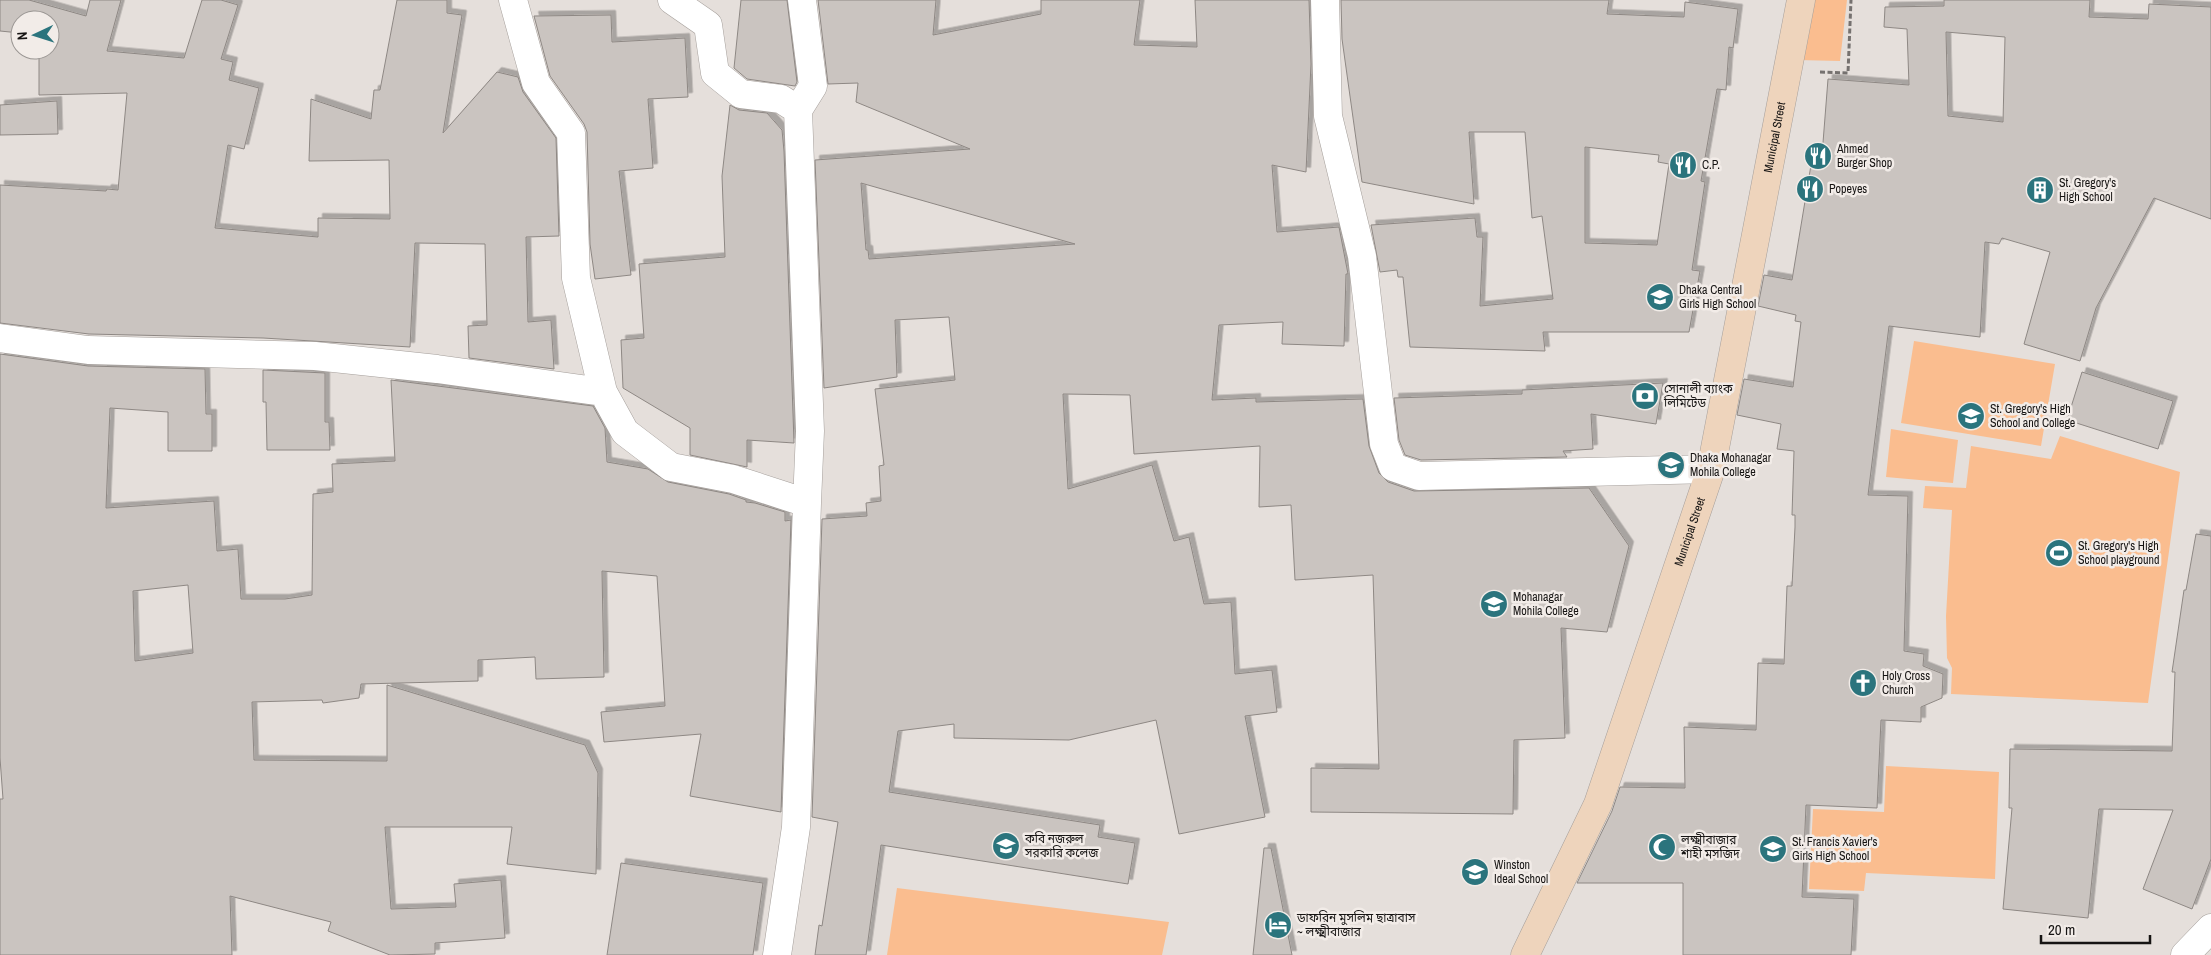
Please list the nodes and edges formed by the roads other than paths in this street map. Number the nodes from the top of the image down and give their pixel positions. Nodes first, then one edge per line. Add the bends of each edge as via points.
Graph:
1 (513, 0) edge
2 (672, 0) edge
3 (802, 0) edge
4 (1325, 0) edge
5 (1801, 0) edge
6 (798, 110) junction
7 (0, 338) edge
8 (603, 392) junction
9 (1711, 469) junction
10 (807, 503) junction
11 (2211, 928) edge
12 (777, 955) edge
13 (1525, 955) edge
14 (2186, 955) edge

1 - 8 street via 536,83 571,133 576,278
2 - 6 street via 708,25 715,74 741,94 782,99
3 - 6 street via 813,86
4 - 9 street via 1328,116 1362,256 1384,444 1393,467 1419,476
5 - 9 street, Municipal Street
6 - 10 street via 810,402
7 - 8 street via 88,350 315,356
8 - 10 street via 625,432 671,467 733,479
9 - 13 street, Municipal Street via 1598,804
10 - 12 street via 796,827
11 - 14 street

